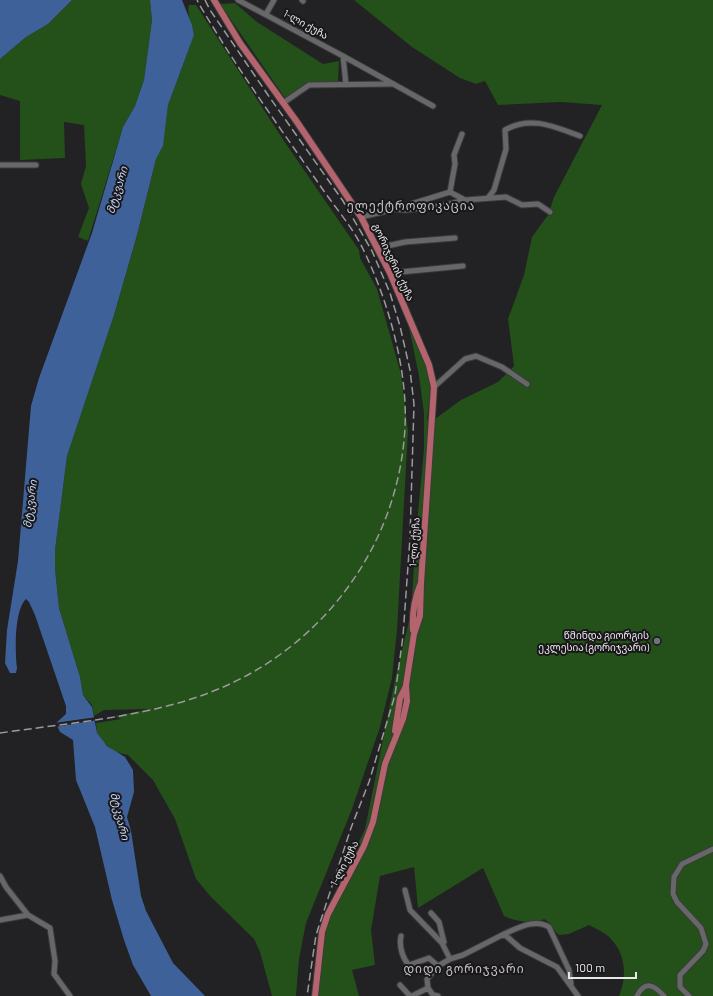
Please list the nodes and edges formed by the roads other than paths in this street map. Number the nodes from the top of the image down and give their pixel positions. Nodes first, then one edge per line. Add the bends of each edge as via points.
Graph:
1 (214, 0) edge
2 (218, 0) edge
3 (238, 0) edge
4 (274, 0) edge
5 (266, 14) junction
6 (343, 56) junction
7 (391, 84) junction
8 (346, 85) junction
9 (283, 102) junction
10 (433, 106) dead end
11 (462, 134) dead end
12 (580, 136) dead end
13 (0, 165) edge
14 (36, 165) dead end
15 (450, 192) junction
16 (488, 198) junction
17 (465, 200) junction
18 (395, 209) junction
19 (550, 212) dead end
20 (360, 217) junction
21 (456, 238) dead end
22 (378, 248) junction
23 (463, 266) dead end
24 (390, 273) junction
25 (527, 384) dead end
26 (434, 387) junction
27 (426, 502) joint
28 (713, 849) edge
29 (0, 876) edge
30 (405, 890) dead end
31 (431, 913) dead end
32 (28, 915) junction
33 (0, 920) edge
34 (504, 934) junction
35 (401, 936) dead end
36 (449, 958) junction
37 (438, 966) junction
38 (400, 985) dead end
39 (571, 985) junction
40 (428, 988) junction
41 (70, 996) edge
42 (315, 996) edge
43 (411, 996) edge
44 (438, 996) edge
45 (578, 996) edge
46 (637, 996) edge
47 (664, 996) edge
48 (689, 996) edge

1 - 2 street
1 - 9 main road, გორიჯვრის ქუჩა via 234,34
3 - 5 street, 1-ლი ქუჩა
4 - 5 street
5 - 6 street, 1-ლი ქუჩა
6 - 7 street, 1-ლი ქუჩა
6 - 8 street
7 - 8 street
7 - 10 street, 1-ლი ქუჩა
8 - 9 street via 309,85
9 - 20 main road, გორიჯვრის ქუჩა
11 - 15 street via 454,155
12 - 16 street via 531,122 505,130 506,150 494,190
13 - 14 street
15 - 17 street
15 - 18 street
16 - 17 street
16 - 19 street via 506,197 522,205 538,204
17 - 18 street via 442,206
18 - 20 street
20 - 22 main road, გორიჯვრის ქუჩა
21 - 22 street via 405,242
22 - 24 main road, გორიჯვრის ქუჩა
23 - 24 street
24 - 26 main road, გორიჯვრის ქუჩა via 429,365
25 - 26 street via 502,367 476,356 464,359
26 - 27 main road, გორიჯვრის ქუჩა
27 - 42 main road, 1-ლი ქუჩა via 420,616 414,634 406,685 400,698 394,738 373,822 364,846 328,914 322,932
28 - 48 street via 682,864 674,876 673,894 701,928 706,944 703,951 680,975 680,987
29 - 32 street
30 - 36 street via 410,910 442,943
31 - 36 street via 439,922
32 - 33 street
32 - 41 street via 50,928 55,961 54,974
34 - 36 street via 463,955
34 - 39 street via 520,948 557,967
34 - 39 street via 530,924 543,924 549,927 569,970
35 - 37 street via 399,944 409,965 429,958
36 - 37 street
37 - 40 street via 427,979
38 - 43 street
39 - 45 street
40 - 43 street
40 - 44 street via 433,995
46 - 47 street via 649,985 656,987

